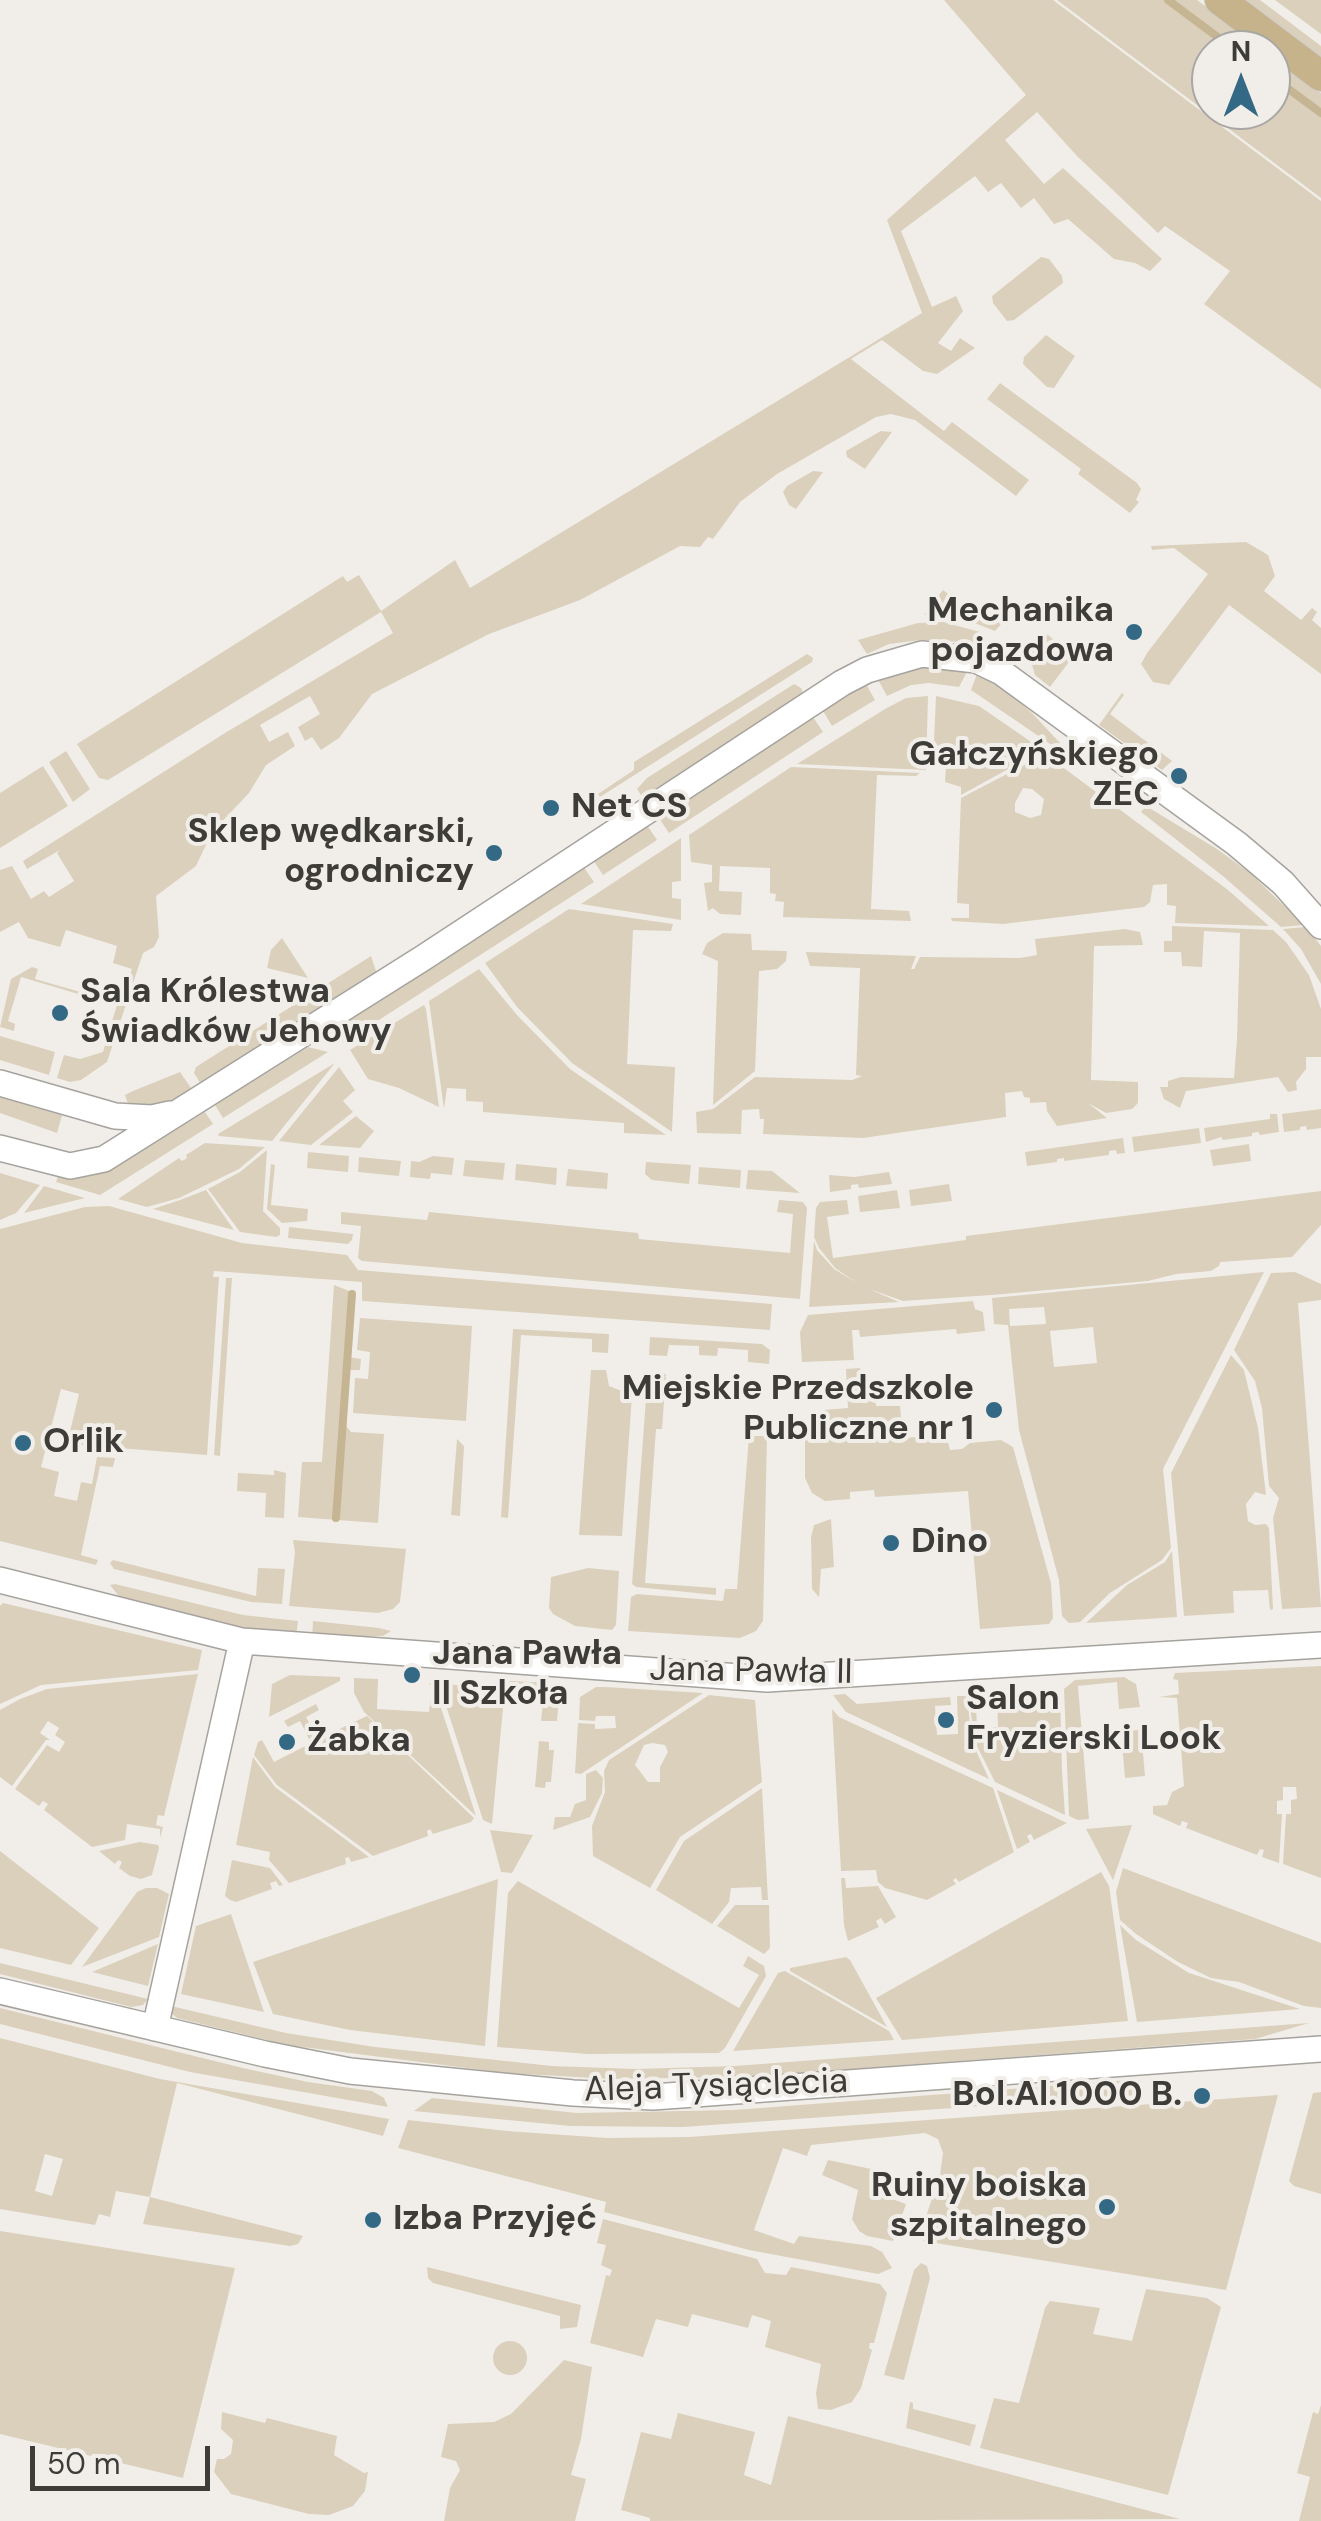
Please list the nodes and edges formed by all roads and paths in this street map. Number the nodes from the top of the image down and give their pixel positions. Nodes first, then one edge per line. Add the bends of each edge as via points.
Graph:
1 (1220, 0) edge
2 (1321, 76) edge
3 (1321, 926) edge
4 (0, 1083) edge
5 (180, 1110) junction
6 (0, 1148) edge
7 (0, 1580) edge
8 (242, 1641) junction
9 (1321, 1646) edge
10 (0, 1992) edge
11 (155, 2028) junction
12 (1321, 2049) edge

1 - 2 main road
3 - 5 street via 1236,844 1002,672 976,660 922,654 842,683
4 - 5 street via 115,1116 152,1118
5 - 6 street via 86,1164 55,1164
7 - 8 street, Jana Pawła II
8 - 9 street, Jana Pawła II via 792,1680
8 - 11 street
10 - 11 street, Aleja Tysiąclecia
11 - 12 street, Aleja Tysiąclecia via 350,2070 653,2096

